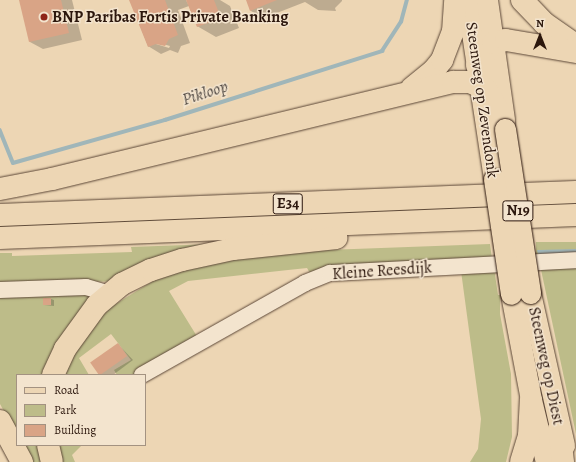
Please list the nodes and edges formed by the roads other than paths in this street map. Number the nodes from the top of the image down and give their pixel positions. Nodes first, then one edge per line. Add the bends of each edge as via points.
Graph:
1 (456, 0) edge
2 (467, 0) edge
3 (487, 0) edge
4 (522, 0) edge
5 (493, 43) junction
6 (576, 45) edge
7 (576, 52) edge
8 (478, 75) junction
9 (408, 91) junction
10 (499, 127) junction
11 (0, 189) edge
12 (576, 192) edge
13 (0, 215) edge
14 (576, 215) edge
15 (447, 220) junction
16 (0, 238) edge
17 (576, 260) edge
18 (0, 290) edge
19 (110, 294) junction
20 (521, 294) junction
21 (54, 374) edge
22 (144, 374) edge
23 (531, 400) junction
24 (0, 421) edge
25 (559, 430) junction
26 (48, 446) edge
27 (22, 462) edge
28 (52, 462) edge
29 (521, 462) edge
30 (546, 462) edge
31 (564, 462) edge
32 (569, 462) edge

1 - 9 highway via 453,32 442,60
2 - 8 main road, Steenweg op Zevendonk
3 - 5 main road, Steenweg op Zevendonk / N19
4 - 6 highway via 544,24
5 - 7 highway via 506,40
5 - 8 highway
5 - 10 main road, Steenweg op Zevendonk / N19
8 - 9 highway
8 - 10 highway via 487,90
9 - 11 highway via 52,179
10 - 20 main road, Steenweg op Zevendonk / N19, bridge
12 - 13 highway, E34
14 - 15 highway, E34
15 - 16 highway, E34
15 - 19 highway via 392,233 233,249 182,260 151,270 122,284
17 - 22 street, Kleine Reesdijk via 330,274 305,283
18 - 19 street via 86,287
19 - 21 highway via 86,319 65,349
20 - 23 main road, Steenweg op Diest / N19
20 - 25 main road, Steenweg op Diest / N19
23 - 29 highway via 529,436
23 - 30 main road, Steenweg op Diest / N19
24 - 27 highway
25 - 31 highway
25 - 32 main road, Steenweg op Diest / N19
26 - 28 highway

